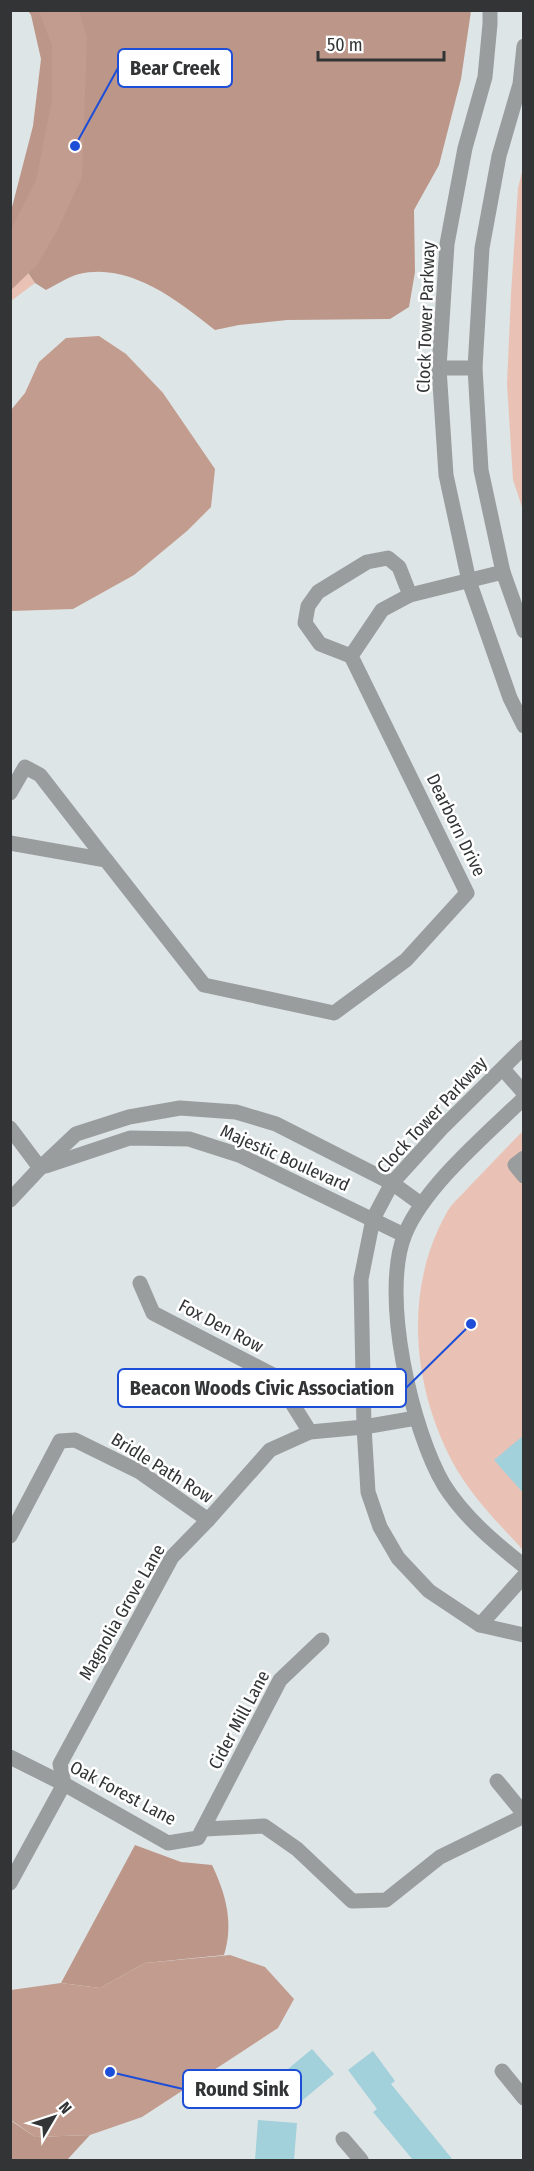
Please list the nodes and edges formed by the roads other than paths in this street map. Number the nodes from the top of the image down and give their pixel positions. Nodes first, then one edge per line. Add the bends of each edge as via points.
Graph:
1 (490, 10) edge
2 (524, 46) edge
3 (439, 368) junction
4 (474, 368) junction
5 (503, 572) junction
6 (470, 581) junction
7 (410, 595) junction
8 (524, 631) edge
9 (351, 656) junction
10 (524, 726) edge
11 (10, 793) edge
12 (10, 843) edge
13 (106, 860) junction
14 (524, 1047) edge
15 (503, 1069) junction
16 (524, 1095) edge
17 (11, 1128) edge
18 (524, 1158) edge
19 (40, 1168) junction
20 (524, 1176) edge
21 (392, 1184) junction
22 (10, 1200) edge
23 (421, 1204) junction
24 (373, 1219) junction
25 (404, 1235) junction
26 (140, 1283) dead end
27 (416, 1418) junction
28 (364, 1427) junction
29 (310, 1432) junction
30 (208, 1520) junction
31 (10, 1536) edge
32 (524, 1566) edge
33 (524, 1576) edge
34 (480, 1625) junction
35 (524, 1635) edge
36 (322, 1640) dead end
37 (10, 1757) edge
38 (497, 1781) dead end
39 (64, 1784) junction
40 (524, 1815) edge
41 (204, 1829) junction
42 (10, 1883) edge
43 (502, 2071) dead end
44 (524, 2098) edge
45 (343, 2139) dead end
46 (361, 2160) edge

1 - 3 street, Clock Tower Parkway via 485,77 465,148 447,244
2 - 4 street via 520,84 499,156 482,249
3 - 4 street
3 - 6 street, Clock Tower Parkway via 447,475
4 - 5 street via 482,470
5 - 6 street
5 - 8 street
6 - 7 street
6 - 10 street, Clock Tower Parkway via 510,698
7 - 9 street via 382,610
7 - 9 street via 399,567 388,558 367,562 318,592 308,606 305,623 320,644
9 - 13 street, Dearborn Drive via 467,893 406,960 334,1013 204,985
11 - 13 street via 26,767 40,775
12 - 13 street
14 - 15 street, Clock Tower Parkway
15 - 16 street
15 - 21 street, Clock Tower Parkway
16 - 23 street
17 - 19 street
18 - 20 street via 515,1165
19 - 21 street, Majestic Boulevard via 76,1134 129,1117 180,1108 236,1112 276,1124
19 - 22 street, Majestic Boulevard
19 - 24 street, Majestic Boulevard via 130,1138 189,1139 239,1155
21 - 23 street, Majestic Boulevard
21 - 24 street, Clock Tower Parkway
23 - 25 street
24 - 25 street, Majestic Boulevard
24 - 28 street, Clock Tower Parkway via 361,1279
25 - 27 street via 396,1322
26 - 29 street, Fox Den Row via 153,1312 275,1376
27 - 28 street, Magnolia Grove Lane
27 - 32 street via 427,1452 445,1487 484,1534
28 - 29 street, Magnolia Grove Lane
28 - 34 street, Clock Tower Parkway via 368,1492 380,1527 398,1558 429,1591
29 - 30 street, Magnolia Grove Lane via 270,1450
30 - 31 street, Bridle Path Row via 140,1472 75,1440 60,1442
30 - 39 street, Magnolia Grove Lane via 172,1557 131,1630 60,1764
33 - 34 street
34 - 35 street, Clock Tower Parkway
36 - 41 street, Cider Mill Lane via 280,1680
37 - 39 street, Oak Forest Lane
38 - 40 street
39 - 41 street, Oak Forest Lane via 168,1843 198,1838
39 - 42 street, Magnolia Grove Lane
40 - 41 street, Oak Forest Lane via 440,1857 386,1900 352,1901 297,1849 264,1826
43 - 44 street
45 - 46 street

